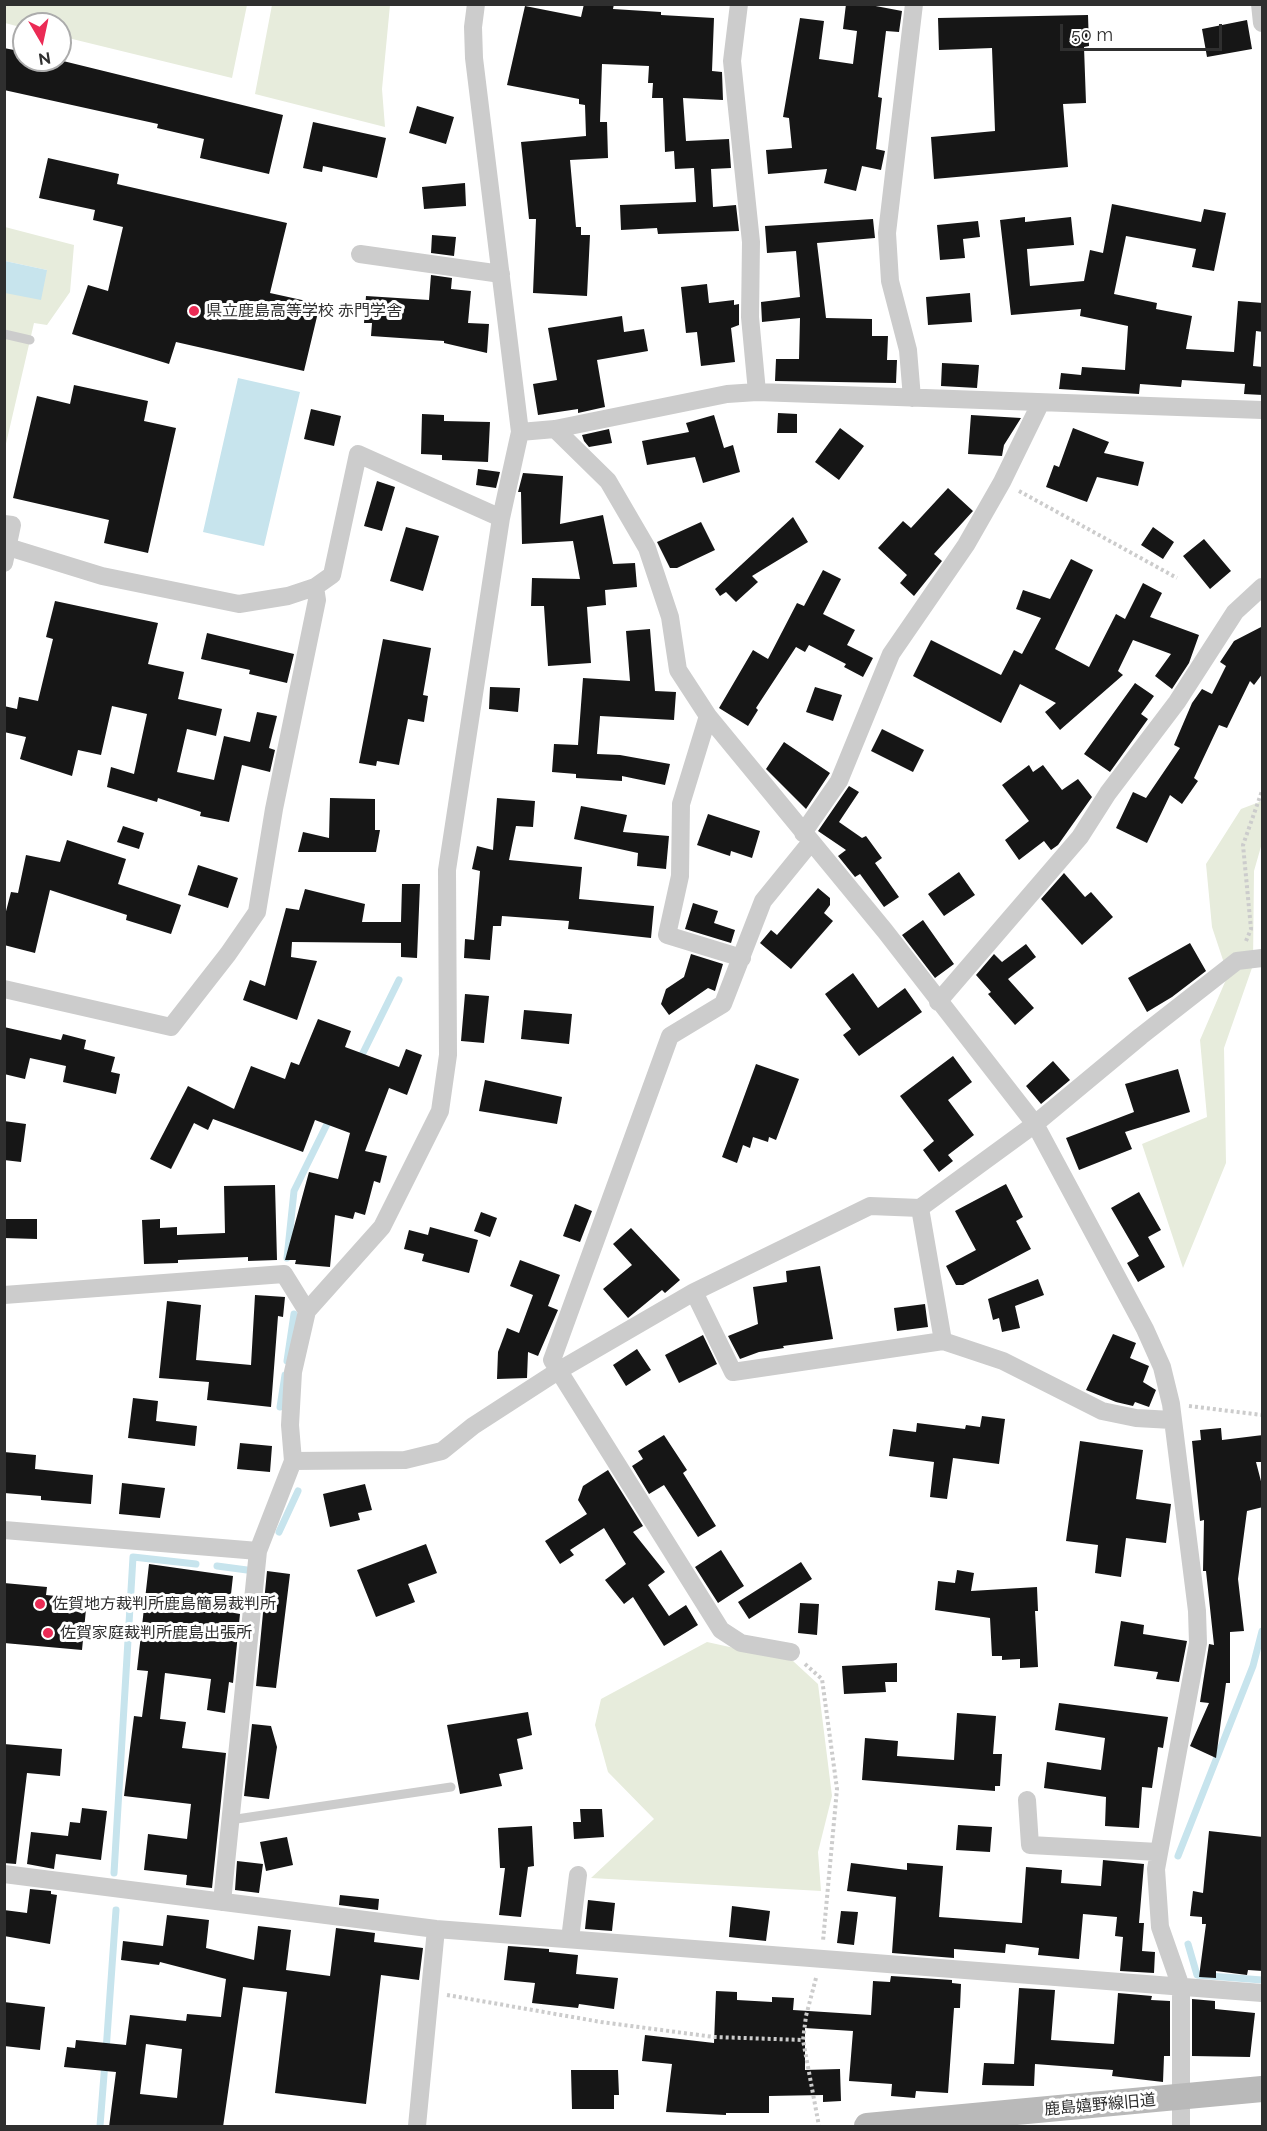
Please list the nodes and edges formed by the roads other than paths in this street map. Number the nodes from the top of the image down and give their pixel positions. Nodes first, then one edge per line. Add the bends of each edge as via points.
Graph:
1 (477, 4) edge
2 (739, 4) edge
3 (914, 4) edge
4 (1260, 4) edge
5 (1263, 24) edge
6 (360, 254) dead end
7 (501, 274) junction
8 (4, 334) edge
9 (30, 340) dead end
10 (757, 392) junction
11 (912, 398) junction
12 (1040, 404) junction
13 (1263, 410) edge
14 (555, 429) junction
15 (520, 432) junction
16 (501, 518) junction
17 (4, 524) edge
18 (6, 555) edge
19 (315, 587) junction
20 (1263, 587) edge
21 (708, 716) junction
22 (807, 838) junction
23 (742, 958) junction
24 (1263, 958) edge
25 (4, 989) edge
26 (938, 1002) junction
27 (1035, 1124) junction
28 (920, 1208) junction
29 (694, 1292) junction
30 (4, 1295) edge
31 (307, 1311) junction
32 (943, 1341) junction
33 (558, 1371) junction
34 (1172, 1412) junction
35 (293, 1461) junction
36 (4, 1530) edge
37 (258, 1551) junction
38 (791, 1652) road end
39 (451, 1786) dead end
40 (1027, 1800) dead end
41 (230, 1820) junction
42 (1158, 1852) junction
43 (4, 1874) edge
44 (578, 1875) dead end
45 (222, 1902) junction
46 (436, 1929) junction
47 (570, 1939) junction
48 (1181, 1987) junction
49 (1263, 1993) edge
50 (1263, 2090) edge
51 (1181, 2097) junction
52 (417, 2127) edge
53 (867, 2127) edge
54 (1181, 2127) edge

1 - 7 street via 474,58
2 - 10 street via 732,61 751,242 750,317
3 - 11 street via 887,233 890,281 908,350
4 - 5 street
6 - 7 street
7 - 15 street
8 - 9 lane
10 - 11 street
10 - 14 street via 727,394
11 - 12 street
12 - 13 street
12 - 22 street via 966,544 891,654 839,781
14 - 15 street
14 - 21 street via 608,481 647,548 670,617 678,670
15 - 16 street
16 - 19 street via 358,454 332,575
16 - 31 street via 447,870 448,1055 440,1111 382,1227
17 - 18 street via 12,525
18 - 19 street via 239,604
19 - 25 street via 316,600 256,912 228,954 171,1027
20 - 26 street via 1235,612 1177,702 1080,837
21 - 22 street
21 - 23 street via 681,804 680,876 667,935
22 - 23 street via 763,902
22 - 26 street
23 - 33 street via 723,1004 670,1036 552,1359
24 - 27 street via 1238,961
26 - 27 street
27 - 28 street
27 - 34 street via 1146,1329 1162,1367
28 - 29 street via 870,1206
28 - 32 street
29 - 32 street via 733,1372
29 - 33 street
30 - 31 street via 284,1274
31 - 35 street via 293,1372
32 - 34 street via 1003,1361 1102,1411 1136,1418
33 - 35 street via 442,1451 405,1460
33 - 38 street via 721,1630 741,1643
34 - 42 street via 1198,1643
35 - 37 street
36 - 37 street
37 - 41 street
39 - 41 lane
40 - 42 street via 1030,1845
41 - 45 street
42 - 48 street via 1161,1928
43 - 45 street
44 - 47 street
45 - 46 street
46 - 47 street
46 - 52 street
47 - 48 street
48 - 49 street
48 - 51 street
50 - 51 street, 鹿島嬉野線旧道
51 - 53 street, 鹿島嬉野線旧道
51 - 54 street

